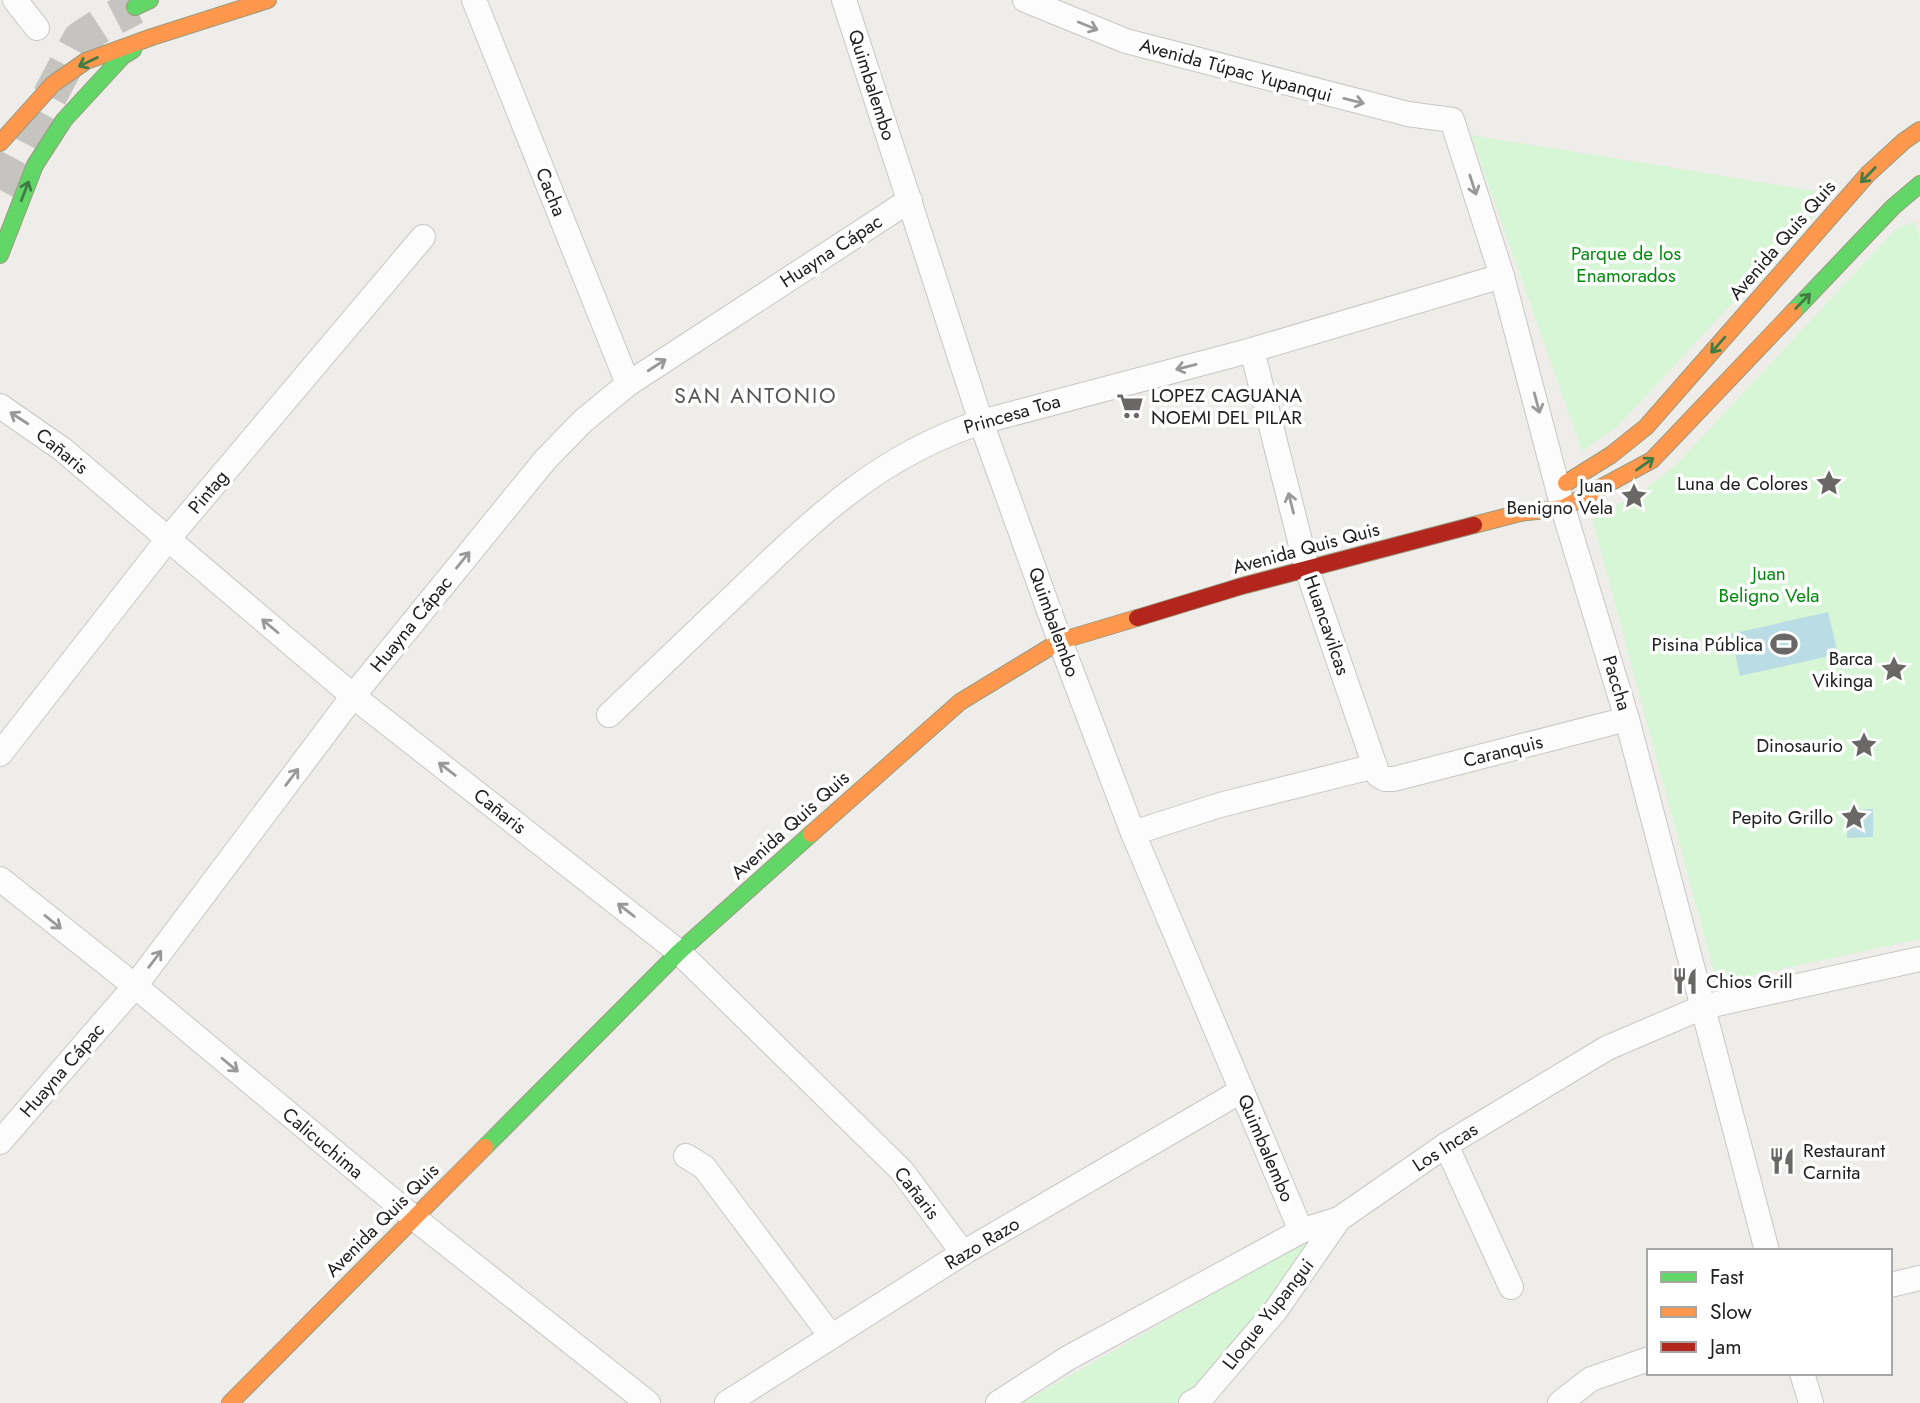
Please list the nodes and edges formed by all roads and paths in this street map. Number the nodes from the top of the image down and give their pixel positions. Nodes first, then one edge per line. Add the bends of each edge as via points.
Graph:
1 (15, 0) edge
2 (150, 0) edge
3 (268, 0) edge
4 (474, 0) edge
5 (844, 0) edge
6 (1025, 0) edge
7 (135, 7) dead end
8 (37, 28) dead end
9 (152, 37) junction
10 (1452, 120) joint
11 (1912, 136) edge
12 (0, 143) edge
13 (1920, 183) edge
14 (910, 200) junction
15 (424, 237) dead end
16 (0, 255) edge
17 (1502, 276) junction
18 (1252, 350) junction
19 (628, 384) junction
20 (0, 406) edge
21 (981, 422) junction
22 (1561, 497) junction
23 (168, 539) junction
24 (1307, 569) junction
25 (1060, 641) junction
26 (353, 696) junction
27 (609, 715) dead end
28 (1628, 719) junction
29 (0, 754) edge
30 (1377, 771) junction
31 (1133, 833) junction
32 (0, 879) edge
33 (679, 952) junction
34 (1920, 959) edge
35 (135, 986) junction
36 (1703, 1007) junction
37 (1241, 1091) junction
38 (0, 1142) edge
39 (1446, 1144) junction
40 (686, 1156) dead end
41 (414, 1219) junction
42 (1339, 1219) junction
43 (1301, 1231) junction
44 (1767, 1249) edge
45 (963, 1254) junction
46 (1920, 1278) edge
47 (1892, 1285) edge
48 (1511, 1287) dead end
49 (831, 1336) junction
50 (1647, 1360) edge
51 (1803, 1375) edge
52 (1200, 1401) edge
53 (230, 1403) edge
54 (648, 1403) edge
55 (727, 1403) edge
56 (998, 1403) edge
57 (1560, 1403) edge
58 (1811, 1403) edge

1 - 8 street
2 - 7 main road
3 - 9 main road
4 - 19 street, Cacha
5 - 14 street, Quimbalembo
6 -> 10 street, Avenida Túpac Yupanqui via 1138,45 1408,114
9 -> 12 main road via 86,61 53,84
16 -> 9 main road via 35,165 64,120 123,56
10 -> 17 street, Paccha
11 - 13 street
11 -> 22 main road, Avenida Quis Quis via 1868,174 1646,427
22 -> 13 main road, Avenida Quis Quis via 1624,478 1652,460
19 -> 14 street, Huayna Cápac
14 - 21 street, Quimbalembo
15 - 23 street, Pintag
17 - 18 street, Princesa Toa
17 -> 22 street, Paccha
18 -> 21 street, Princesa Toa
24 -> 18 street, Huancavilcas
26 -> 19 street, Huayna Cápac via 545,460
23 -> 20 street, Cañaris via 62,449
21 - 25 street, Quimbalembo
21 - 27 street, Princesa Toa via 905,454 834,503
22 - 24 main road, Avenida Quis Quis via 1520,513
22 - 28 street, Paccha
26 -> 23 street, Cañaris
23 - 29 street, Pintag
24 - 25 main road, Avenida Quis Quis
24 - 30 street, Huancavilcas
25 - 31 street, Quimbalembo
25 - 33 main road, Avenida Quis Quis via 960,702
33 -> 26 street, Cañaris
35 -> 26 street, Huayna Cápac
28 - 30 street, Caranquis via 1394,779 1385,779
28 - 36 street, Paccha
30 - 31 street, Caranquis via 1232,801
31 - 37 street, Quimbalembo
32 -> 35 street, Calicuchima
33 - 41 main road, Avenida Quis Quis
33 - 45 street, Cañaris via 902,1171
34 - 36 street, Los Incas
35 - 38 street, Huayna Cápac
35 -> 41 street, Calicuchima
36 - 39 street, Los Incas via 1607,1048
36 - 44 street, Paccha
37 - 43 street, Quimbalembo
37 - 45 street, Razo Razo
39 - 42 street, Los Incas
39 - 48 street
40 - 49 street via 704,1167
41 - 53 main road, Avenida Quis Quis
41 - 54 street, Calicuchima
42 - 43 street, Los Incas
42 - 52 street, Lloque Yupangui via 1276,1310
43 - 56 street, Los Incas via 1068,1357
45 - 49 street, Razo Razo
46 - 47 street
49 - 55 street, Razo Razo
50 - 57 street via 1591,1379
51 - 58 street

